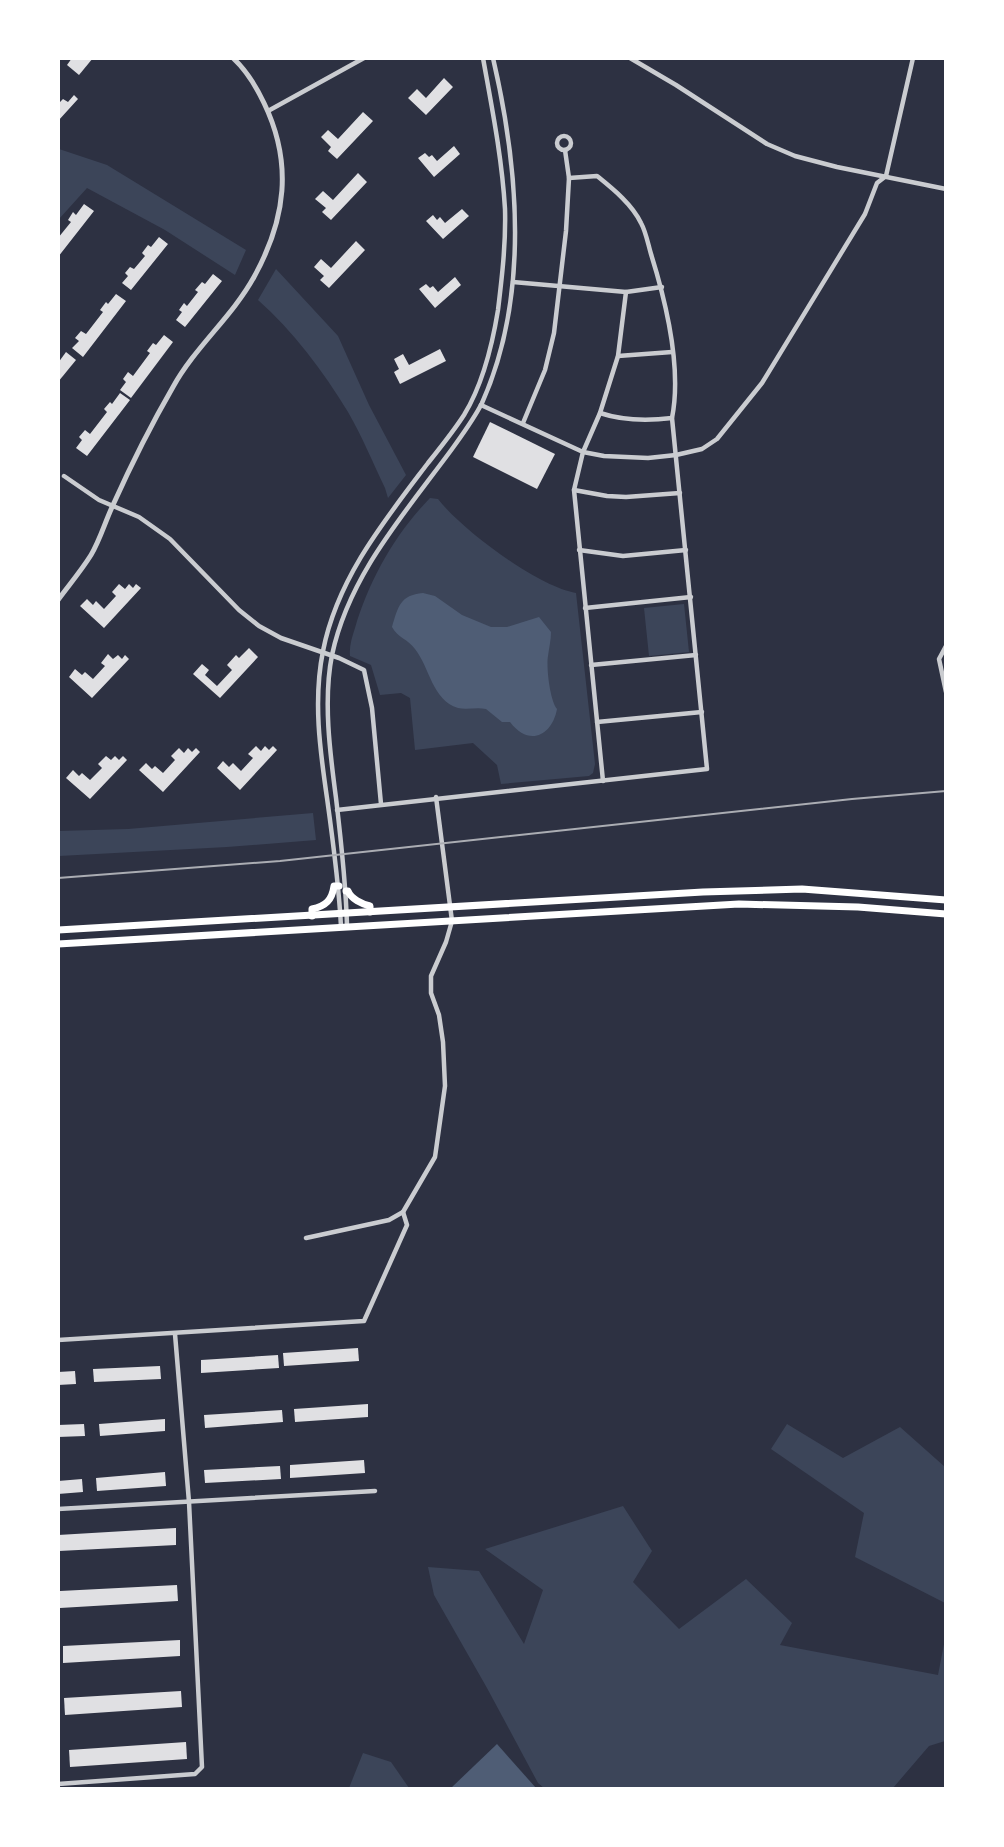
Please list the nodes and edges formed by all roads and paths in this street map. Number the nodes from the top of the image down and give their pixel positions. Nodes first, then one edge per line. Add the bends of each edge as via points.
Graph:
1 (233, 58) edge
2 (364, 58) edge
3 (483, 58) edge
4 (493, 58) edge
5 (630, 58) edge
6 (912, 58) edge
7 (268, 111) junction
8 (565, 150) dead end
9 (886, 176) junction
10 (569, 178) junction
11 (945, 189) edge
12 (513, 282) junction
13 (560, 286) junction
14 (662, 287) junction
15 (626, 292) junction
16 (672, 352) junction
17 (618, 356) junction
18 (481, 405) junction
19 (600, 413) junction
20 (672, 418) junction
21 (523, 423) junction
22 (583, 452) junction
23 (676, 455) junction
24 (64, 476) dead end
25 (573, 490) junction
26 (680, 493) junction
27 (112, 506) junction
28 (579, 550) junction
29 (686, 550) junction
30 (691, 597) junction
31 (58, 600) edge
32 (585, 608) junction
33 (945, 646) edge
34 (322, 652) junction
35 (696, 655) junction
36 (332, 656) junction
37 (591, 665) junction
38 (944, 678) edge
39 (945, 692) edge
40 (702, 712) junction
41 (597, 722) junction
42 (603, 781) junction
43 (436, 797) junction
44 (381, 804) junction
45 (337, 810) junction
46 (341, 884) junction
47 (346, 891) junction
48 (945, 900) edge
49 (452, 908) junction
50 (370, 912) junction
51 (344, 914) junction
52 (945, 914) edge
53 (312, 916) junction
54 (452, 921) junction
55 (344, 927) junction
56 (58, 930) edge
57 (58, 944) edge
58 (403, 1212) junction
59 (306, 1238) dead end
60 (175, 1334) junction
61 (58, 1340) edge
62 (375, 1491) dead end
63 (189, 1502) junction
64 (58, 1509) edge
65 (58, 1784) edge
66 (74, 1786) edge

1 - 7 street via 254,82
2 - 7 street
3 - 34 street via 505,210 496,325 489,353 464,415 389,515 349,577
4 - 12 street via 512,159
5 - 9 street via 766,144 795,156
6 - 9 street
7 - 27 street via 278,136 283,180 280,207 264,256 243,294 174,386
8 - 10 street
9 - 11 street
9 - 23 street via 877,183 864,214 762,383 717,439 702,449
10 - 13 street
10 - 14 street via 597,176 631,207 642,224
12 - 13 street
12 - 18 street via 505,338
13 - 15 street
13 - 21 street via 545,370
14 - 15 street
14 - 16 street
15 - 17 street
16 - 17 street
16 - 20 street via 676,385
17 - 19 street
18 - 21 street
18 - 36 street via 367,565 349,603
19 - 20 street via 623,419
19 - 22 street
20 - 23 street
21 - 22 street
22 - 23 street via 629,458
22 - 25 street
23 - 26 street
24 - 27 street
25 - 26 street via 626,497
25 - 28 street
26 - 29 street
27 - 31 street via 91,555
27 - 34 street via 139,517 170,539 259,626
28 - 29 street via 623,555
28 - 32 street
29 - 30 street
30 - 32 street
30 - 35 street
32 - 37 street
33 - 38 street via 939,659
34 - 36 street
34 - 46 street via 318,739
35 - 37 street
35 - 40 street
36 - 44 street via 364,670 367,677
36 - 45 street via 328,734
37 - 41 street
38 - 39 street
40 - 41 street
40 - 42 street via 707,769
41 - 42 street
42 - 43 street
43 - 44 street
43 - 49 street
44 - 45 street
45 - 46 street
46 - 47 street
46 - 51 street
46 - 53 main road via 334,886 329,901 312,909
47 - 50 main road via 370,906
47 - 51 street
48 - 49 main road via 802,889
49 - 50 main road
49 - 54 street
50 - 51 main road
51 - 53 main road
51 - 55 street
52 - 54 main road via 739,904
53 - 56 main road
54 - 55 main road
54 - 58 street via 431,976 445,1064 438,1147
55 - 57 main road
58 - 59 street via 383,1221
58 - 60 street via 406,1225 364,1321
60 - 61 street
60 - 63 street
62 - 63 street
63 - 64 street
63 - 66 street via 202,1767 195,1774
65 - 66 street

